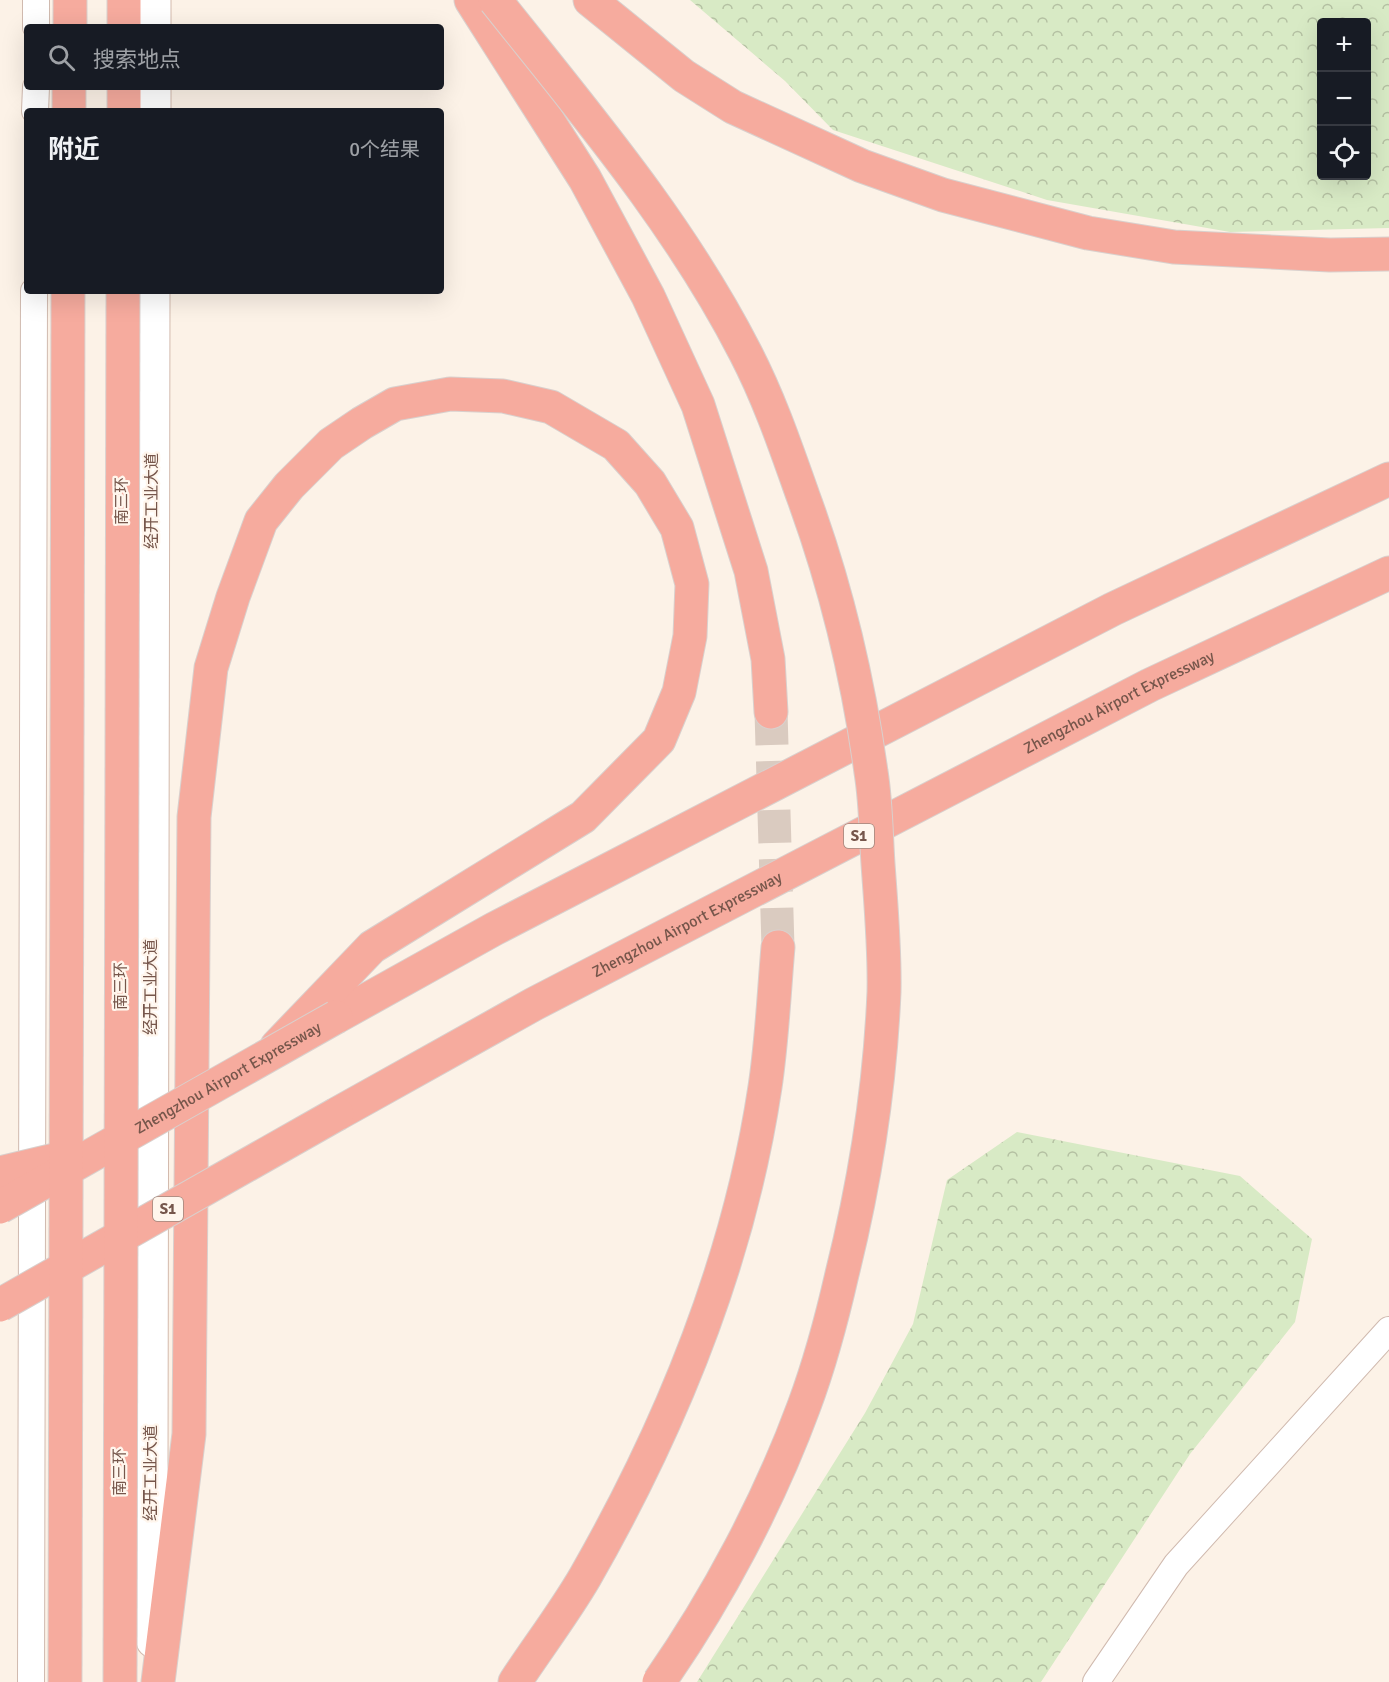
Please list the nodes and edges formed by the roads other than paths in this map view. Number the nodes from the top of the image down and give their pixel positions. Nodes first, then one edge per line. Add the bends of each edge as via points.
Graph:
1 (36, 0) edge
2 (70, 0) edge
3 (124, 0) edge
4 (154, 0) edge
5 (471, 0) edge
6 (495, 0) edge
7 (590, 0) edge
8 (36, 24) edge
9 (70, 24) edge
10 (124, 24) edge
11 (154, 24) edge
12 (36, 90) edge
13 (69, 90) edge
14 (124, 90) edge
15 (154, 90) edge
16 (35, 108) edge
17 (69, 108) edge
18 (124, 108) edge
19 (154, 108) edge
20 (1389, 254) edge
21 (34, 294) edge
22 (68, 294) edge
23 (123, 294) edge
24 (153, 294) edge
25 (1389, 479) edge
26 (1389, 573) edge
27 (771, 712) tunnel mouth
28 (778, 947) tunnel mouth
29 (267, 1057) junction
30 (106, 1147) junction
31 (0, 1173) edge
32 (0, 1207) edge
33 (0, 1305) edge
34 (1389, 1330) edge
35 (31, 1682) edge
36 (65, 1682) edge
37 (120, 1682) edge
38 (156, 1682) edge
39 (514, 1682) edge
40 (659, 1682) edge
41 (1096, 1682) edge

1 - 8 street
2 - 9 highway
3 - 10 highway
4 - 11 street
5 - 27 highway via 585,179 648,296 698,405 751,571 768,660
6 - 40 highway, bridge via 628,167 694,265 745,352 779,429 825,555 849,646 872,776 884,989 877,1081 852,1235 830,1324 778,1467 728,1571
7 - 20 highway via 684,76 733,107 862,166 943,195 1088,233 1174,247
12 - 16 street
13 - 17 highway
14 - 18 highway
15 - 19 street
21 - 35 street
22 - 36 highway, bridge
23 - 37 highway, 南三环, bridge
24 - 38 street, 经开工业大道 via 150,1470
25 - 29 highway, Zhengzhou Airport Expressway, bridge via 1113,609 494,929
26 - 33 highway, Zhengzhou Airport Expressway / S1, bridge via 1140,691 545,998
28 - 39 highway via 765,1086 747,1180 728,1253 694,1352 640,1475 584,1579
29 - 30 highway, Zhengzhou Airport Expressway, bridge
29 - 38 highway via 372,947 583,817 659,740 663,731 679,692 690,636 692,584 677,528 650,483 616,445 551,407 503,396 450,394 395,404 331,444 261,521 211,668 194,817 189,1434
30 - 31 highway, bridge
30 - 32 highway, Zhengzhou Airport Expressway, bridge
34 - 41 street via 1176,1565

